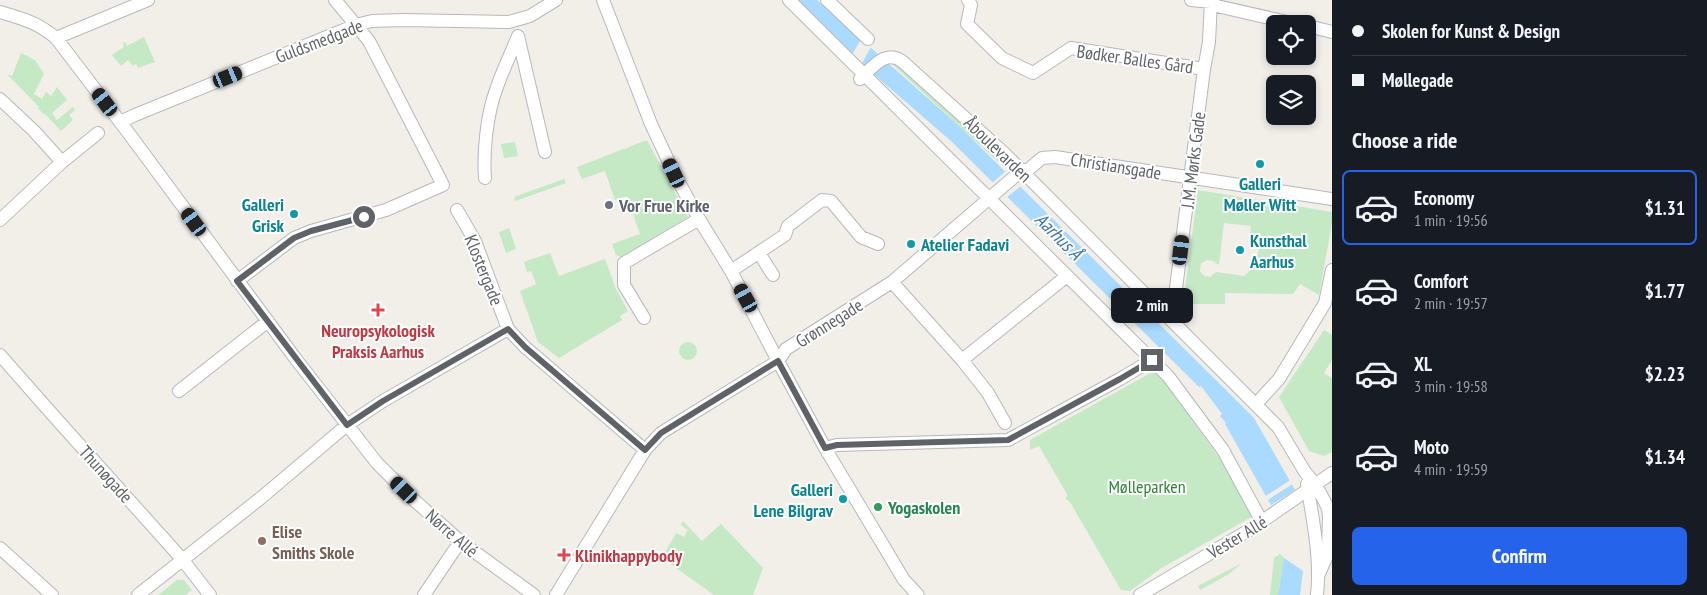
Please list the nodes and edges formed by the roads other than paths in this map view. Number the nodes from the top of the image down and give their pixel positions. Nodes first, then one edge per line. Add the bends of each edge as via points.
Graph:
1 (148, 0) edge
2 (335, 0) edge
3 (556, 0) edge
4 (603, 0) edge
5 (789, 0) edge
6 (827, 0) edge
7 (968, 0) edge
8 (1191, 0) edge
9 (1211, 1) edge
10 (0, 12) edge
11 (1266, 17) edge
12 (524, 18) junction
13 (356, 25) junction
14 (1316, 28) edge
15 (1332, 32) edge
16 (518, 36) junction
17 (56, 38) junction
18 (868, 38) dead end
19 (1204, 69) junction
20 (864, 76) junction
21 (0, 99) edge
22 (120, 122) junction
23 (98, 133) dead end
24 (545, 152) dead end
25 (62, 162) junction
26 (1018, 173) junction
27 (485, 178) dead end
28 (1191, 178) junction
29 (991, 197) junction
30 (1332, 199) edge
31 (456, 210) dead end
32 (1, 218) edge
33 (698, 219) junction
34 (878, 244) dead end
35 (759, 253) junction
36 (1332, 270) edge
37 (731, 271) junction
38 (773, 275) dead end
39 (1067, 276) junction
40 (237, 281) junction
41 (892, 282) junction
42 (644, 318) dead end
43 (1170, 318) junction
44 (268, 321) junction
45 (508, 329) junction
46 (0, 355) edge
47 (962, 360) junction
48 (1152, 360) junction
49 (778, 361) junction
50 (179, 392) dead end
51 (1256, 404) junction
52 (1005, 423) dead end
53 (347, 425) junction
54 (825, 448) junction
55 (645, 450) junction
56 (1332, 473) edge
57 (1312, 488) junction
58 (1328, 499) edge
59 (1312, 511) junction
60 (1262, 522) junction
61 (462, 542) junction
62 (0, 548) edge
63 (182, 559) junction
64 (1319, 574) junction
65 (52, 595) edge
66 (138, 595) edge
67 (210, 595) edge
68 (424, 595) edge
69 (534, 595) edge
70 (556, 595) edge
71 (918, 595) edge
72 (1140, 595) edge
73 (1316, 595) edge

1 - 17 street
2 - 13 street
3 - 12 street
4 - 33 street via 651,124
5 - 20 street
6 - 18 street
7 - 19 street, Bødker Balles Gård via 971,4 967,24 1002,58 1033,73 1071,48
8 - 9 street
9 - 11 street via 1217,6
9 - 19 street, J.M. Mørks Gade
10 - 17 street, Nørre Allé via 44,27
12 - 13 street, Guldsmedgade via 509,22 403,20
12 - 16 street
13 - 22 street, Guldsmedgade
13 - 40 street via 369,41 443,185 386,210 294,238
14 - 15 street
16 - 24 street
16 - 27 street via 495,91 485,141
17 - 22 street, Nørre Allé
19 - 28 street, J.M. Mørks Gade
20 - 26 street, Åboulevarden via 884,58 899,58 955,107
20 - 29 street
21 - 25 street
22 - 40 street, Nørre Allé
23 - 25 street
25 - 32 street
26 - 28 street, Christiansgade via 1042,158 1055,157
26 - 29 street, Grønnegade
26 - 43 street, Åboulevarden
28 - 30 street, Christiansgade
28 - 43 street, J.M. Mørks Gade
29 - 39 street
29 - 41 street, Grønnegade
31 - 45 street, Klostergade via 475,241
33 - 37 street
33 - 42 street via 624,263 624,284
34 - 35 street via 861,237 826,199 788,226 785,235
35 - 37 street
35 - 38 street
36 - 51 street via 1325,303 1279,380
37 - 49 street
39 - 47 street
39 - 48 street
40 - 44 street, Nørre Allé
41 - 47 street
41 - 49 street, Grønnegade via 786,349
43 - 51 street, Åboulevarden
44 - 50 street
44 - 53 street, Nørre Allé
45 - 53 street via 399,391
45 - 55 street, Klostergade
46 - 63 street, Thunøgade
47 - 52 street via 988,393
48 - 54 street via 1008,440
48 - 60 street via 1224,450
49 - 54 street
49 - 55 street, Grønnegade via 661,433
51 - 57 street, Åboulevarden via 1282,431
53 - 61 street, Nørre Allé via 377,463
53 - 63 street
54 - 71 street via 904,580
55 - 70 street, Grønnegade
56 - 57 street, Vester Allé
57 - 58 street
57 - 59 street, Åboulevarden
57 - 60 street, Vester Allé
58 - 59 street
58 - 64 street via 1328,553
59 - 64 street, Åboulevarden
60 - 72 street, Vester Allé
61 - 68 street
61 - 69 street, Nørre Allé
62 - 65 street
63 - 66 street
63 - 67 street, Thunøgade
64 - 73 street

